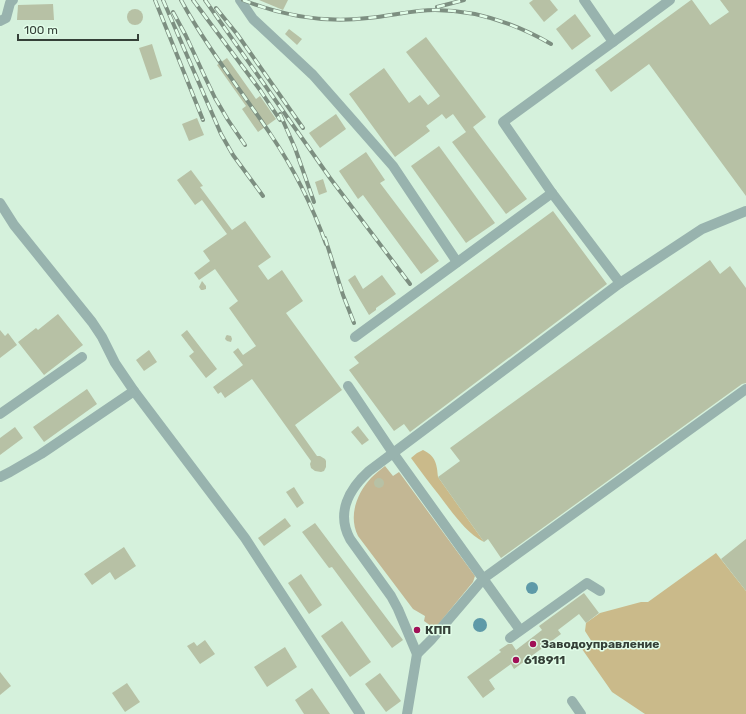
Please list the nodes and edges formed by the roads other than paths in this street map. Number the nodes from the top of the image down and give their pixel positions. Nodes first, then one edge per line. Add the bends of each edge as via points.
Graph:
1 (14, 0) edge
2 (240, 0) edge
3 (586, 0) edge
4 (670, 0) edge
5 (0, 21) edge
6 (613, 42) junction
7 (552, 192) junction
8 (0, 203) edge
9 (746, 211) edge
10 (457, 262) junction
11 (620, 284) junction
12 (355, 337) dead end
13 (82, 357) dead end
14 (348, 386) dead end
15 (746, 390) edge
16 (134, 391) junction
17 (0, 414) edge
18 (393, 453) junction
19 (0, 477) edge
20 (484, 578) junction
21 (600, 591) dead end
22 (520, 630) junction
23 (510, 638) dead end
24 (417, 654) junction
25 (572, 701) dead end
26 (360, 714) edge
27 (407, 714) edge
28 (581, 714) edge

1 - 5 lane via 10,3 6,18
2 - 10 lane via 253,19 313,75 393,166
3 - 6 lane
4 - 6 lane
6 - 7 lane via 503,122
7 - 10 lane
7 - 11 lane
8 - 16 lane via 92,322
9 - 11 lane via 702,229
10 - 12 lane
11 - 18 lane
13 - 17 lane
14 - 18 lane
15 - 20 lane
16 - 19 lane via 41,454
16 - 26 lane via 244,538
18 - 20 lane
18 - 24 lane via 369,471 356,485 348,500 344,520 346,532 391,596
20 - 22 lane
20 - 24 lane
21 - 22 lane via 587,583
22 - 23 lane
24 - 27 lane
25 - 28 lane

